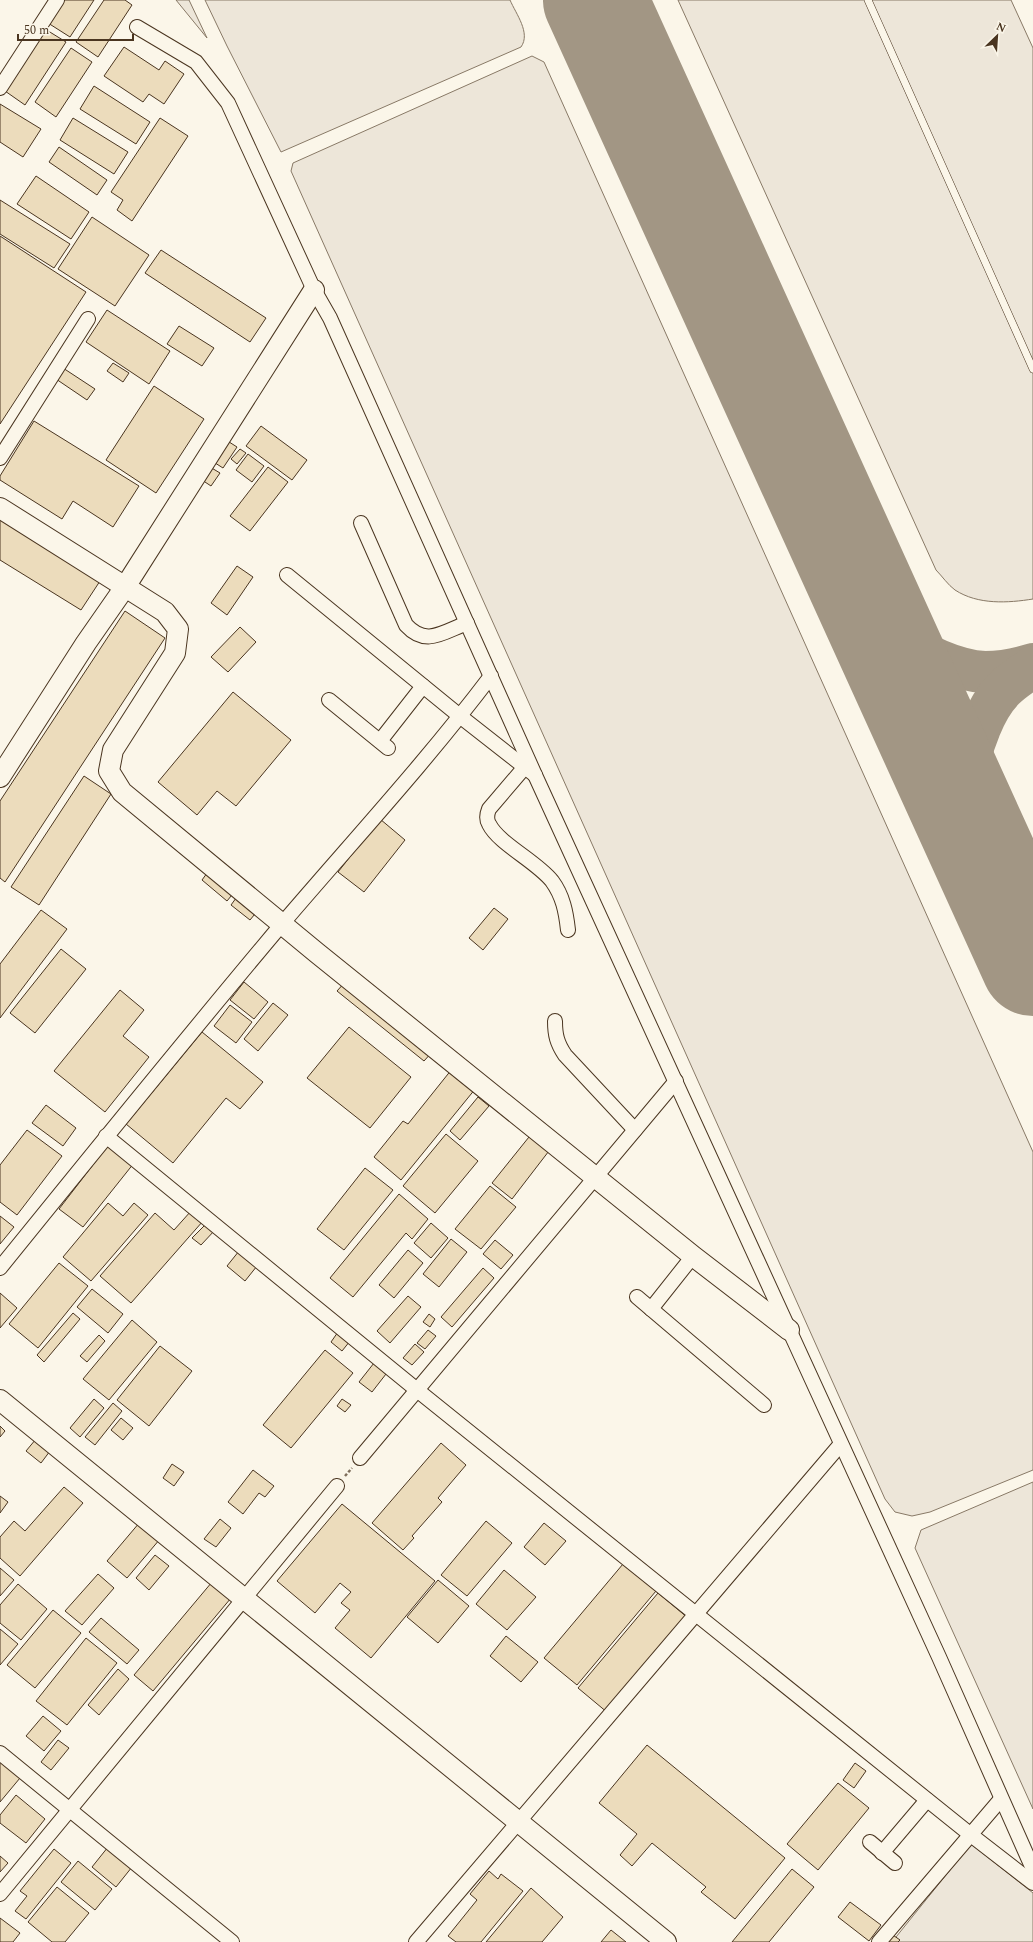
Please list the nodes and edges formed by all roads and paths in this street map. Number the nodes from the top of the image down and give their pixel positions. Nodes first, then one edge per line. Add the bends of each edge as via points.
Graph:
1 (57, 0) edge
2 (868, 0) edge
3 (137, 27) dead end
4 (0, 88) edge
5 (314, 290) junction
6 (88, 319) dead end
7 (1033, 369) edge
8 (0, 458) edge
9 (0, 508) edge
10 (360, 523) dead end
11 (287, 575) dead end
12 (125, 587) junction
13 (467, 623) junction
14 (491, 676) junction
15 (423, 686) junction
16 (329, 700) dead end
17 (460, 717) junction
18 (530, 771) junction
19 (0, 777) edge
20 (282, 924) junction
21 (568, 930) dead end
22 (555, 1021) dead end
23 (676, 1081) junction
24 (635, 1130) junction
25 (106, 1136) junction
26 (596, 1177) junction
27 (693, 1256) junction
28 (0, 1268) edge
29 (637, 1297) dead end
30 (650, 1309) junction
31 (789, 1330) junction
32 (417, 1390) junction
33 (0, 1400) edge
34 (764, 1405) dead end
35 (840, 1444) junction
36 (360, 1458) joint
37 (337, 1486) joint
38 (245, 1600) junction
39 (695, 1613) junction
40 (0, 1753) edge
41 (1001, 1799) junction
42 (927, 1800) junction
43 (70, 1810) junction
44 (519, 1823) junction
45 (971, 1835) junction
46 (870, 1842) dead end
47 (882, 1853) junction
48 (895, 1864) dead end
49 (1033, 1869) edge
50 (1033, 1883) edge
51 (0, 1894) edge
52 (232, 1942) edge
53 (416, 1942) edge
54 (666, 1942) edge
55 (880, 1942) edge

1 - 4 street
2 - 7 lane
3 - 5 street via 196,62 228,103
5 - 12 street
5 - 13 street via 333,325
6 - 8 street
9 - 12 street
10 - 13 street via 406,625 412,632 428,638
11 - 15 street
12 - 19 street
12 - 20 street via 165,612 178,628 175,653 113,750 109,771 122,792
13 - 14 street
14 - 17 street
14 - 18 street
15 - 16 street via 384,745
15 - 17 street
17 - 18 street
17 - 20 street
18 - 21 street via 489,809 486,817 496,834 552,881 562,900
18 - 23 street
20 - 25 street
20 - 26 street
22 - 24 street via 555,1035 565,1055
23 - 24 street
23 - 31 street
24 - 26 street
25 - 28 street
25 - 32 street
26 - 27 street
26 - 32 street
27 - 30 street
27 - 31 street
29 - 30 street
30 - 34 street
31 - 35 street
32 - 36 street
32 - 39 street
33 - 38 street
35 - 39 street
35 - 41 street via 939,1657
36 - 37 path
37 - 38 street
38 - 43 street
38 - 44 street
39 - 42 street
39 - 44 street
40 - 43 street
41 - 45 street
41 - 49 street
42 - 45 street
42 - 47 street
43 - 51 street
43 - 52 street
44 - 53 street
44 - 54 street
45 - 50 street
45 - 55 street
46 - 47 street
47 - 48 street

